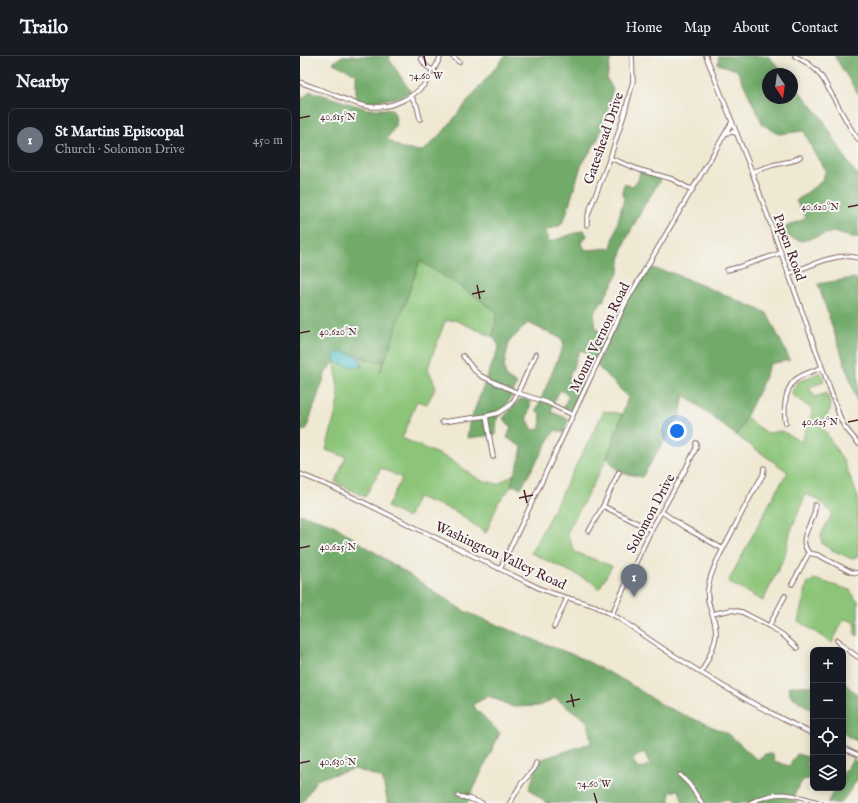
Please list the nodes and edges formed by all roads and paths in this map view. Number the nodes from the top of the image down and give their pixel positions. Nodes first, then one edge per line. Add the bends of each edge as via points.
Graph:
1 (441, 56) edge
2 (452, 56) edge
3 (632, 56) edge
4 (706, 56) edge
5 (795, 56) edge
6 (421, 58) dead end
7 (458, 62) dead end
8 (434, 71) junction
9 (300, 82) edge
10 (411, 96) junction
11 (420, 119) dead end
12 (732, 122) junction
13 (726, 133) junction
14 (737, 134) junction
15 (858, 139) edge
16 (800, 157) dead end
17 (610, 158) junction
18 (752, 172) junction
19 (693, 189) junction
20 (587, 225) dead end
21 (781, 253) junction
22 (858, 258) edge
23 (726, 270) dead end
24 (788, 274) junction
25 (536, 354) dead end
26 (463, 356) dead end
27 (822, 368) junction
28 (518, 392) junction
29 (572, 415) junction
30 (486, 416) junction
31 (442, 422) dead end
32 (786, 423) dead end
33 (696, 443) dead end
34 (858, 443) edge
35 (493, 457) dead end
36 (764, 468) dead end
37 (619, 472) dead end
38 (300, 474) edge
39 (815, 505) dead end
40 (603, 506) junction
41 (662, 512) junction
42 (651, 530) junction
43 (590, 531) dead end
44 (723, 549) junction
45 (809, 552) junction
46 (500, 569) junction
47 (858, 573) edge
48 (792, 584) dead end
49 (785, 596) dead end
50 (567, 598) junction
51 (612, 614) junction
52 (712, 614) junction
53 (769, 626) junction
54 (554, 627) dead end
55 (837, 640) dead end
56 (797, 648) dead end
57 (858, 657) edge
58 (701, 672) junction
59 (810, 732) edge
60 (846, 750) edge
61 (858, 756) edge
62 (536, 764) dead end
63 (680, 775) dead end
64 (458, 796) dead end
65 (482, 803) edge
66 (510, 803) edge
67 (702, 803) edge
68 (750, 803) edge
69 (820, 803) edge

1 - 8 street
2 - 7 street
3 - 17 street, Gateshead Drive via 632,86
4 - 12 street, Papen Road
5 - 15 street via 817,71
6 - 8 street via 426,66
8 - 10 street via 424,85
9 - 10 street via 350,101 375,107 402,101
10 - 11 street
12 - 13 street, Mount Vernon Road
12 - 14 street, Papen Road
13 - 14 street
13 - 19 street, Mount Vernon Road
14 - 18 street, Papen Road
16 - 18 street
17 - 19 street via 672,179
17 - 20 street, Gateshead Drive via 590,209
18 - 21 street, Papen Road
19 - 29 street, Mount Vernon Road via 626,302
21 - 23 street
21 - 24 street, Papen Road
22 - 24 street via 850,256 822,261
24 - 27 street, Papen Road
25 - 28 street
26 - 28 street via 477,373
27 - 32 street via 800,376 791,384 786,396
27 - 34 street, Papen Road via 842,423
28 - 29 street
28 - 30 street via 502,411
29 - 46 street, Mount Vernon Road
30 - 31 street
30 - 35 street
33 - 41 street, Solomon Drive via 684,474
36 - 44 street via 763,475
37 - 40 street
38 - 46 street, Washington Valley Road via 332,486
39 - 45 street via 804,538 805,547
40 - 42 street
40 - 43 street
41 - 42 street, Solomon Drive
41 - 44 street
42 - 51 street, Solomon Drive
44 - 52 street via 712,571 708,588 707,595
45 - 47 street
45 - 48 street
46 - 50 street, Washington Valley Road via 541,589
49 - 53 street
50 - 51 street, Washington Valley Road
50 - 54 street
51 - 58 street, Washington Valley Road
52 - 53 street via 731,610 742,612
52 - 58 street via 716,635
53 - 56 street
55 - 57 street
58 - 59 street, Washington Valley Road
60 - 61 street
62 - 66 street
63 - 67 street
64 - 65 street
68 - 69 street via 768,796 784,794

